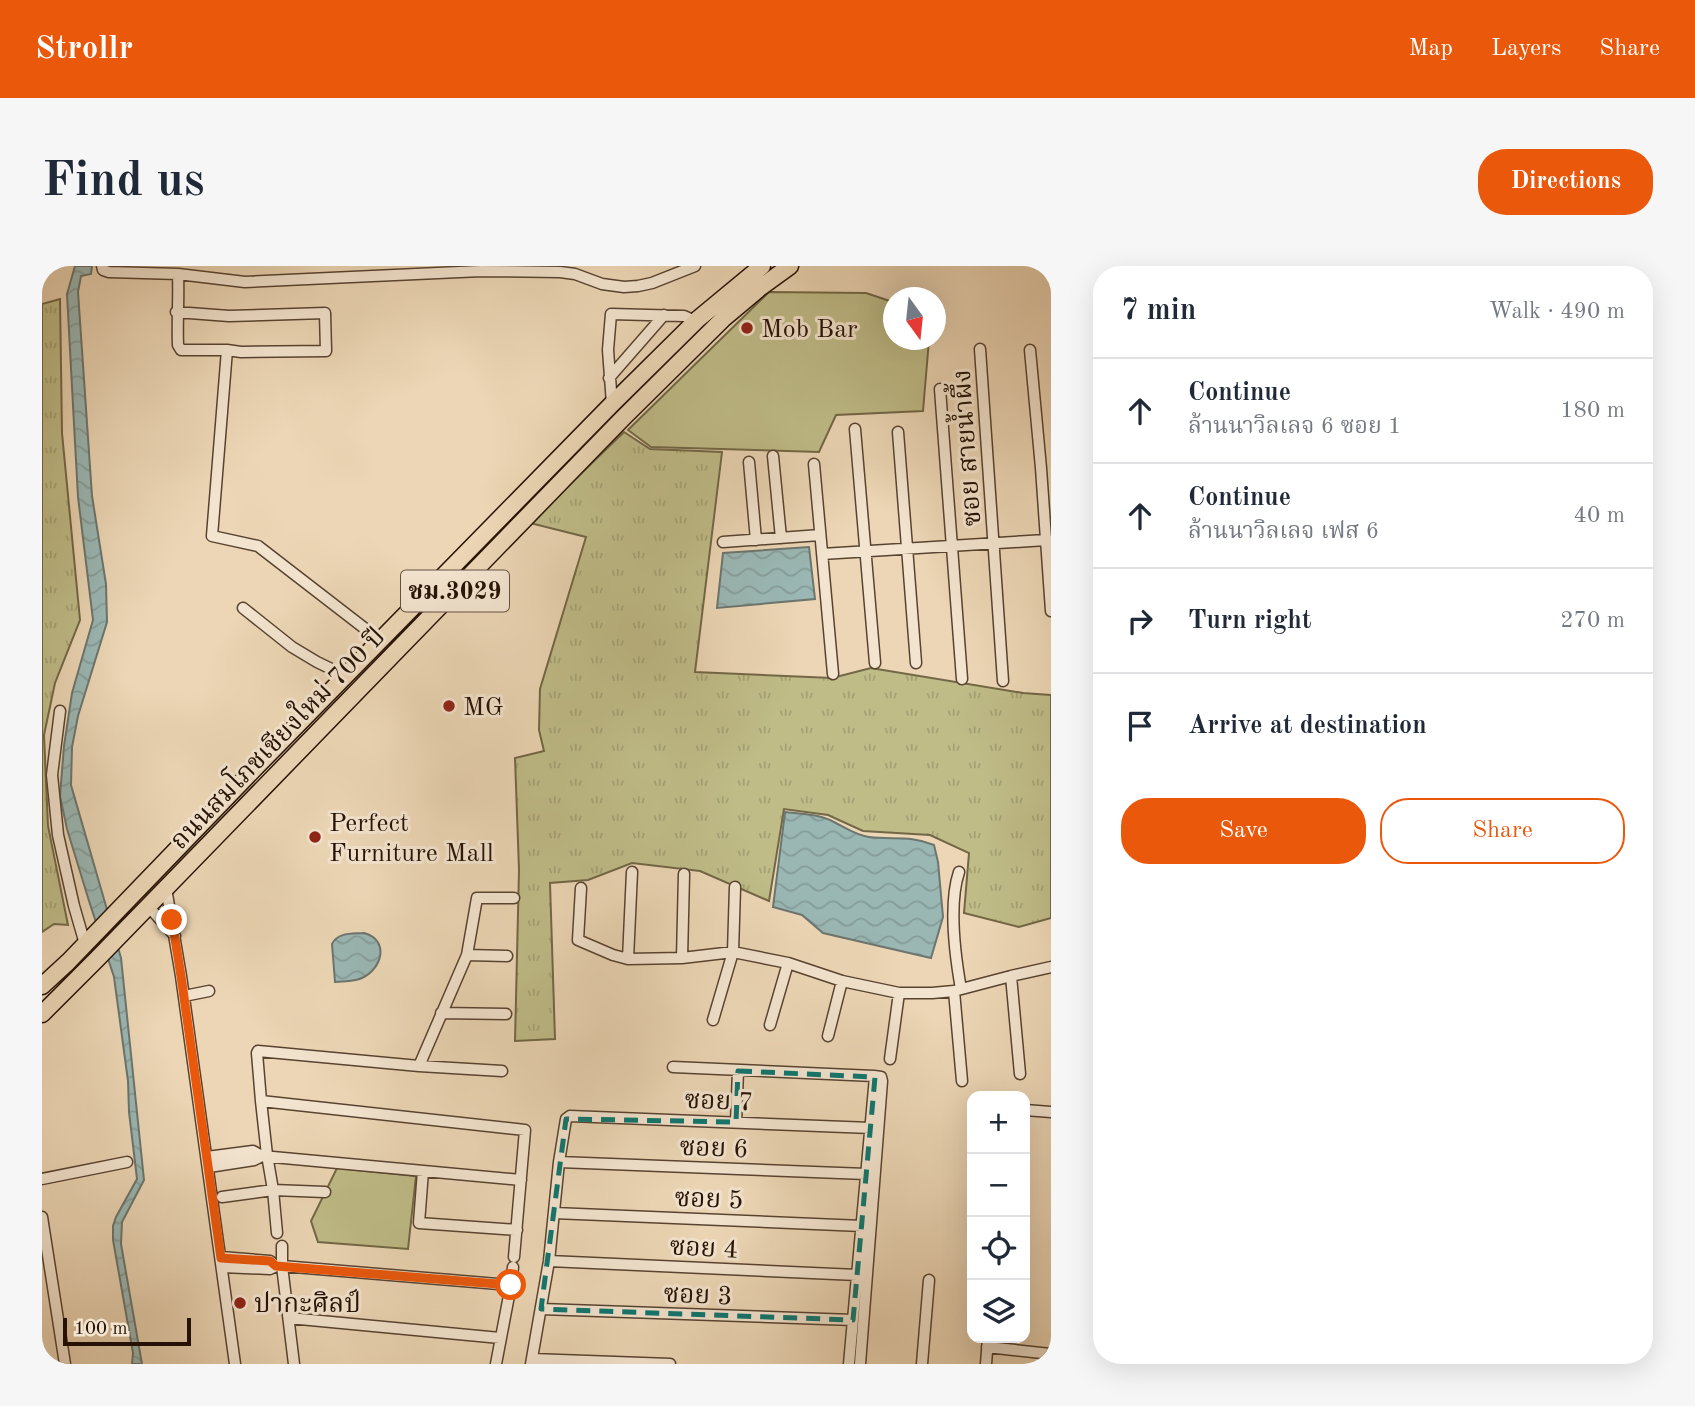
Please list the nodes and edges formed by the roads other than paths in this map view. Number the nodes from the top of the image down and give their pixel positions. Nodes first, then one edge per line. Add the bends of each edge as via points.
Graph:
1 (102, 266) edge
2 (695, 266) edge
3 (762, 266) edge
4 (790, 266) edge
5 (178, 274) junction
6 (176, 312) junction
7 (664, 315) junction
8 (695, 321) junction
9 (979, 349) dead end
10 (227, 350) junction
11 (1030, 350) dead end
12 (609, 379) junction
13 (940, 389) dead end
14 (612, 404) junction
15 (855, 429) dead end
16 (898, 432) dead end
17 (774, 456) dead end
18 (748, 462) dead end
19 (814, 464) dead end
20 (820, 535) junction
21 (780, 538) junction
22 (756, 540) junction
23 (1048, 540) edge
24 (723, 542) dead end
25 (994, 543) junction
26 (952, 545) junction
27 (908, 548) junction
28 (865, 551) junction
29 (822, 554) junction
30 (243, 608) dead end
31 (1051, 611) edge
32 (381, 641) junction
33 (875, 663) dead end
34 (916, 663) dead end
35 (833, 674) dead end
36 (346, 676) junction
37 (962, 679) dead end
38 (1003, 681) dead end
39 (60, 710) dead end
40 (632, 872) dead end
41 (959, 872) dead end
42 (684, 874) dead end
43 (736, 887) dead end
44 (166, 888) junction
45 (581, 888) dead end
46 (514, 898) dead end
47 (148, 906) junction
48 (175, 937) junction
49 (85, 944) junction
50 (733, 953) junction
51 (467, 955) junction
52 (507, 956) dead end
53 (682, 958) junction
54 (628, 959) junction
55 (788, 963) junction
56 (1051, 967) edge
57 (1011, 976) junction
58 (842, 981) junction
59 (42, 986) edge
60 (957, 990) junction
61 (209, 991) dead end
62 (899, 993) junction
63 (184, 996) junction
64 (42, 1013) edge
65 (441, 1013) junction
66 (506, 1014) dead end
67 (713, 1020) dead end
68 (770, 1025) dead end
69 (828, 1036) dead end
70 (890, 1059) dead end
71 (418, 1066) junction
72 (673, 1067) dead end
73 (502, 1071) dead end
74 (738, 1071) junction
75 (1020, 1074) dead end
76 (874, 1076) junction
77 (962, 1082) dead end
78 (261, 1101) junction
79 (1030, 1111) edge
80 (1051, 1112) edge
81 (736, 1122) junction
82 (871, 1128) junction
83 (264, 1156) junction
84 (208, 1162) junction
85 (559, 1162) junction
86 (127, 1163) dead end
87 (423, 1171) junction
88 (866, 1174) junction
89 (42, 1179) edge
90 (521, 1180) junction
91 (273, 1190) junction
92 (325, 1192) dead end
93 (222, 1197) dead end
94 (554, 1213) junction
95 (42, 1217) edge
96 (862, 1226) junction
97 (517, 1230) junction
98 (276, 1233) dead end
99 (282, 1246) dead end
100 (549, 1261) junction
101 (222, 1262) junction
102 (279, 1266) junction
103 (857, 1275) junction
104 (929, 1280) dead end
105 (511, 1285) junction
106 (541, 1309) junction
107 (289, 1318) junction
108 (853, 1320) junction
109 (500, 1338) junction
110 (988, 1343) edge
111 (993, 1343) edge
112 (1051, 1354) edge
113 (532, 1361) edge
114 (65, 1364) edge
115 (235, 1364) edge
116 (294, 1364) edge
117 (496, 1364) edge
118 (670, 1364) edge
119 (849, 1364) edge
120 (860, 1364) edge
121 (922, 1364) edge
122 (986, 1364) edge

1 - 5 street via 109,272
2 - 5 street via 652,283 624,287 560,272 481,271 246,282
3 - 8 main road, ถนนสมโภชเชียงใหม่ 700 ปี / ชม.3029
4 - 44 main road, ถนนสมโภชเชียงใหม่ 700 ปี / ชม.3029 via 723,319 623,418
5 - 6 street
6 - 10 street via 181,350
6 - 10 street via 229,316 325,313 326,351
7 - 8 street
7 - 12 street
7 - 12 street via 611,314
8 - 14 main road, ถนนสมโภชเชียงใหม่ 700 ปี / ชม.3029
9 - 25 street, ซอย สายน้ำผึ้ง
10 - 32 street via 212,536 258,545
11 - 23 street
12 - 14 street
13 - 26 street
14 - 32 main road, ถนนสมโภชเชียงใหม่ 700 ปี / ชม.3029
15 - 28 street
16 - 27 street
17 - 21 street
18 - 22 street
19 - 20 street
20 - 21 street
20 - 29 street
21 - 22 street
22 - 24 street
23 - 25 street
23 - 31 street
25 - 26 street
25 - 38 street, ซอย สายน้ำผึ้ง
26 - 27 street
26 - 37 street
27 - 28 street
27 - 34 street
28 - 29 street
28 - 33 street
29 - 35 street
30 - 36 street via 292,647
32 - 36 main road, ถนนสมโภชเชียงใหม่ 700 ปี / ชม.3029
36 - 49 main road, ถนนสมโภชเชียงใหม่ 700 ปี / ชม.3029
39 - 49 street via 52,775 58,835
40 - 54 street
41 - 60 street via 953,905
42 - 53 street
43 - 50 street
44 - 47 main road, ถนนสมโภชเชียงใหม่ 700 ปี / ชม.3029
44 - 48 street
45 - 54 street via 578,940
46 - 51 street via 477,898
47 - 48 street
47 - 64 main road, ถนนสมโภชเชียงใหม่ 700 ปี / ชม.3029
48 - 63 street
49 - 59 main road, ถนนสมโภชเชียงใหม่ 700 ปี / ชม.3029
50 - 53 street
50 - 55 street
50 - 67 street
51 - 52 street
51 - 65 street
53 - 54 street
55 - 58 street
55 - 68 street
56 - 57 street
57 - 60 street
57 - 75 street
58 - 62 street
58 - 69 street
60 - 62 street
60 - 77 street
61 - 63 street
62 - 70 street
63 - 84 street
65 - 66 street
65 - 71 street
71 - 73 street
71 - 78 street via 261,1050 257,1053
72 - 74 street
74 - 76 street
74 - 81 street
76 - 82 street
76 - 120 street via 883,1081
78 - 83 street
78 - 90 street via 524,1130
79 - 80 street
81 - 82 street, ซอย 7
81 - 85 street, ซอย 7 via 570,1116
82 - 88 street
83 - 84 street
83 - 87 street
83 - 91 street
84 - 101 street
85 - 88 street, ซอย 6
85 - 94 street
86 - 89 street
87 - 90 street
87 - 97 street via 419,1223
88 - 96 street
90 - 97 street
91 - 92 street
91 - 93 street
91 - 98 street
94 - 96 street, ซอย 5
94 - 100 street
95 - 114 street
96 - 103 street
97 - 105 street
99 - 102 street
100 - 103 street, ซอย 4
100 - 106 street
101 - 102 street via 270,1269
101 - 115 street
102 - 105 street
102 - 107 street
103 - 108 street
104 - 121 street
105 - 109 street
106 - 108 street, ซอย 3
106 - 113 street
107 - 109 street
107 - 116 street
108 - 119 street
109 - 117 street
110 - 122 street
111 - 112 street
113 - 118 street

